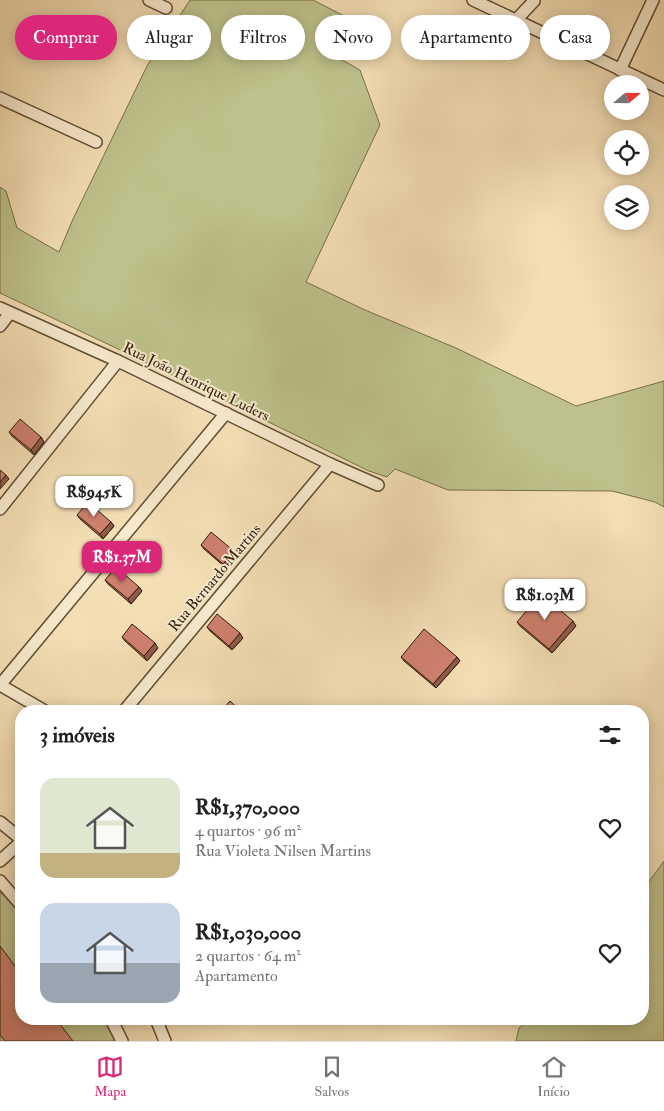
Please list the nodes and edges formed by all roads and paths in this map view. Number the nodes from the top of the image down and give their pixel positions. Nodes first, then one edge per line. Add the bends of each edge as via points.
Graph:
1 (149, 0) edge
2 (473, 0) edge
3 (534, 0) edge
4 (653, 0) edge
5 (166, 8) dead end
6 (506, 15) edge
7 (526, 15) edge
8 (530, 26) edge
9 (620, 70) junction
10 (664, 90) edge
11 (0, 98) edge
12 (96, 142) dead end
13 (5, 310) edge
14 (0, 326) edge
15 (118, 361) junction
16 (226, 414) junction
17 (330, 464) junction
18 (378, 485) dead end
19 (0, 508) edge
20 (0, 685) edge
21 (35, 705) edge
22 (129, 705) edge
23 (0, 822) edge
24 (15, 836) edge
25 (15, 847) edge
26 (0, 861) edge
27 (0, 881) edge
28 (15, 898) edge
29 (114, 1025) edge
30 (158, 1025) edge
31 (122, 1041) edge
32 (165, 1041) edge

1 - 5 street
2 - 6 street
3 - 7 street
4 - 9 street
8 - 9 street
9 - 10 street
11 - 12 street
13 - 14 street
13 - 15 street, Rua João Henrique Luders
15 - 16 street, Rua João Henrique Luders
15 - 19 street
16 - 17 street, Rua João Henrique Luders
16 - 20 street
17 - 18 street, Rua João Henrique Luders
17 - 22 street, Rua Bernardo Martins
20 - 21 street
23 - 24 street
25 - 26 street
27 - 28 street
29 - 31 street
30 - 32 street

